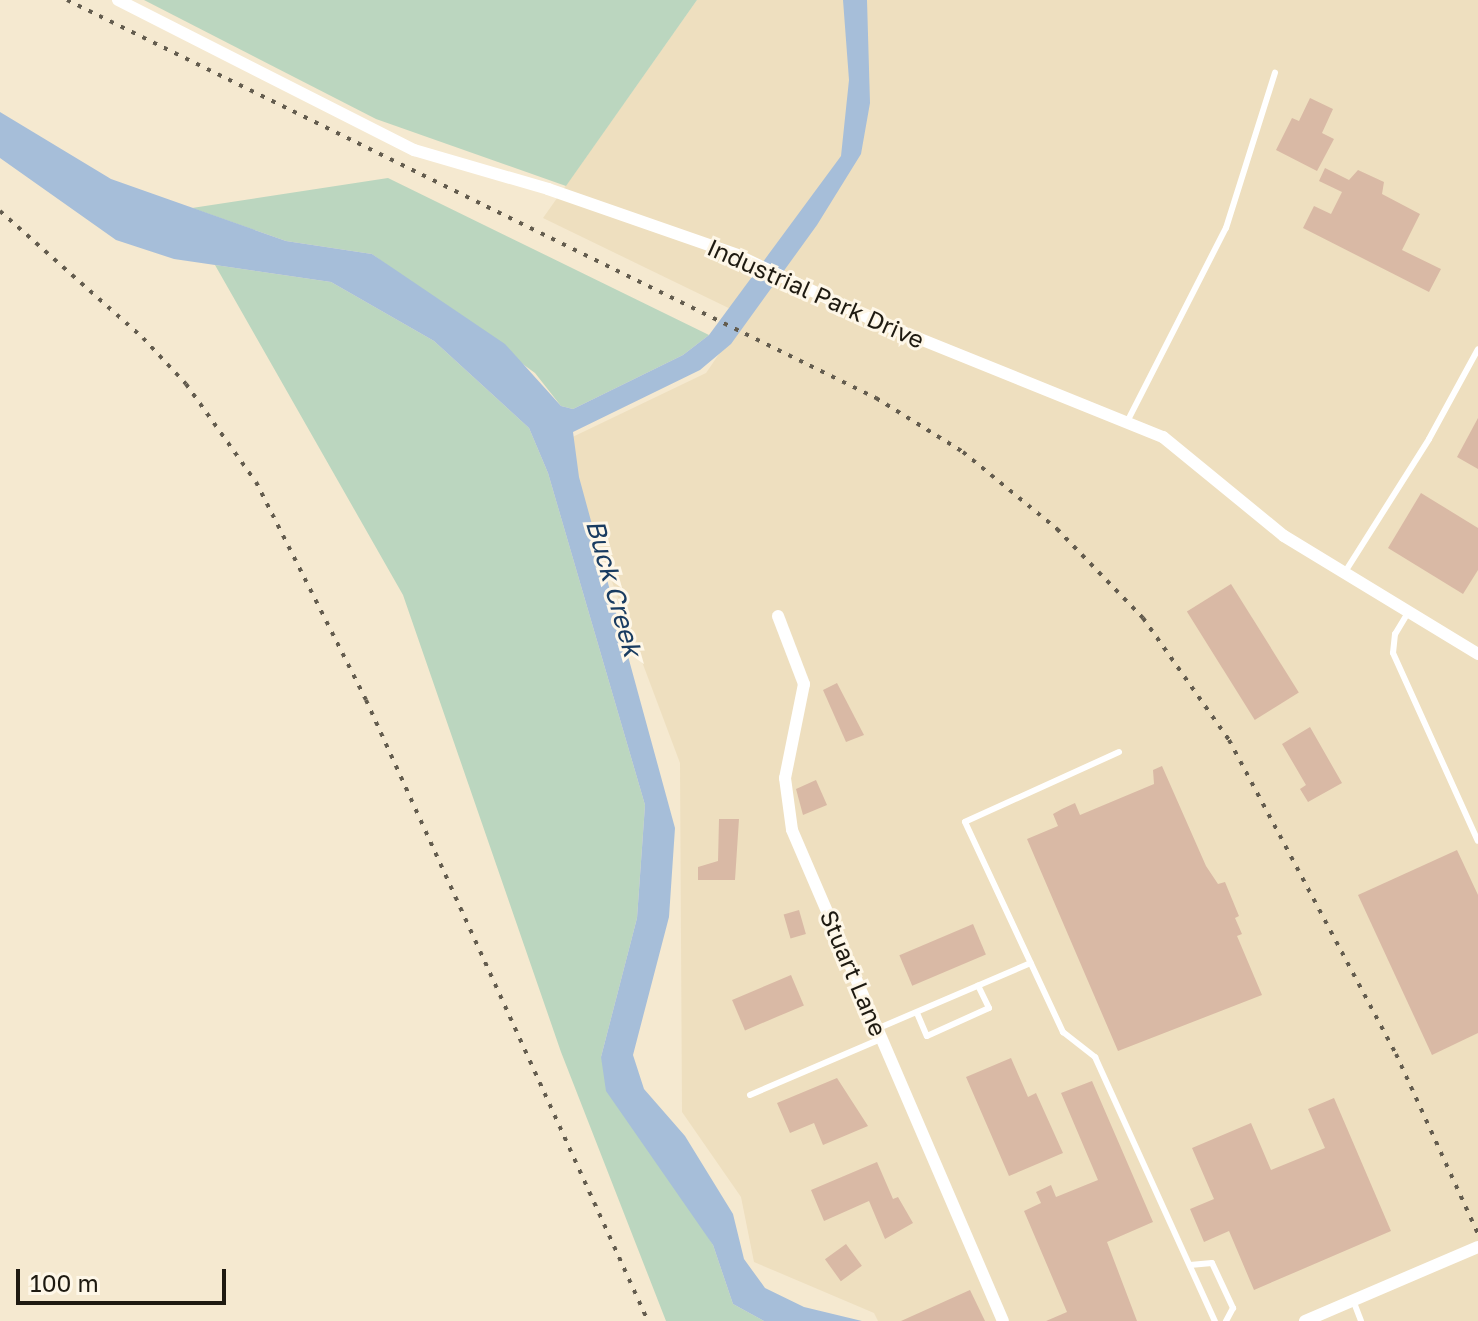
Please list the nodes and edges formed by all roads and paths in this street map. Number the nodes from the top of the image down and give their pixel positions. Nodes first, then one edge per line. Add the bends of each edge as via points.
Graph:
1 (118, 0) edge
2 (1275, 73) dead end
3 (1478, 349) edge
4 (1127, 422) junction
5 (1345, 572) junction
6 (1409, 611) junction
7 (778, 616) dead end
8 (1478, 654) edge
9 (1119, 752) dead end
10 (1478, 841) edge
11 (1031, 963) junction
12 (978, 985) junction
13 (917, 1013) junction
14 (881, 1033) junction
15 (750, 1095) dead end
16 (1478, 1247) edge
17 (1190, 1265) junction
18 (1353, 1300) junction
19 (1003, 1321) edge
20 (1215, 1321) edge
21 (1226, 1321) edge
22 (1305, 1321) edge
23 (1361, 1321) edge

1 - 4 street, Industrial Park Drive via 414,150 548,189 737,255
2 - 4 lane via 1226,228
3 - 5 lane via 1429,439
4 - 5 street, Industrial Park Drive via 1163,437 1262,520
5 - 6 street, Industrial Park Drive
6 - 8 street, Industrial Park Drive
6 - 10 lane via 1395,634 1393,653
7 - 14 street, Stuart Lane via 804,684 785,778 787,813
9 - 11 lane via 965,822
11 - 12 lane
11 - 17 lane via 1063,1032 1095,1057
12 - 13 lane
12 - 13 lane via 989,1008 940,1031 927,1036
13 - 14 lane
14 - 15 lane
14 - 19 street, Stuart Lane
16 - 18 street
17 - 20 lane
17 - 21 lane via 1212,1263 1233,1308
18 - 22 street
18 - 23 lane

